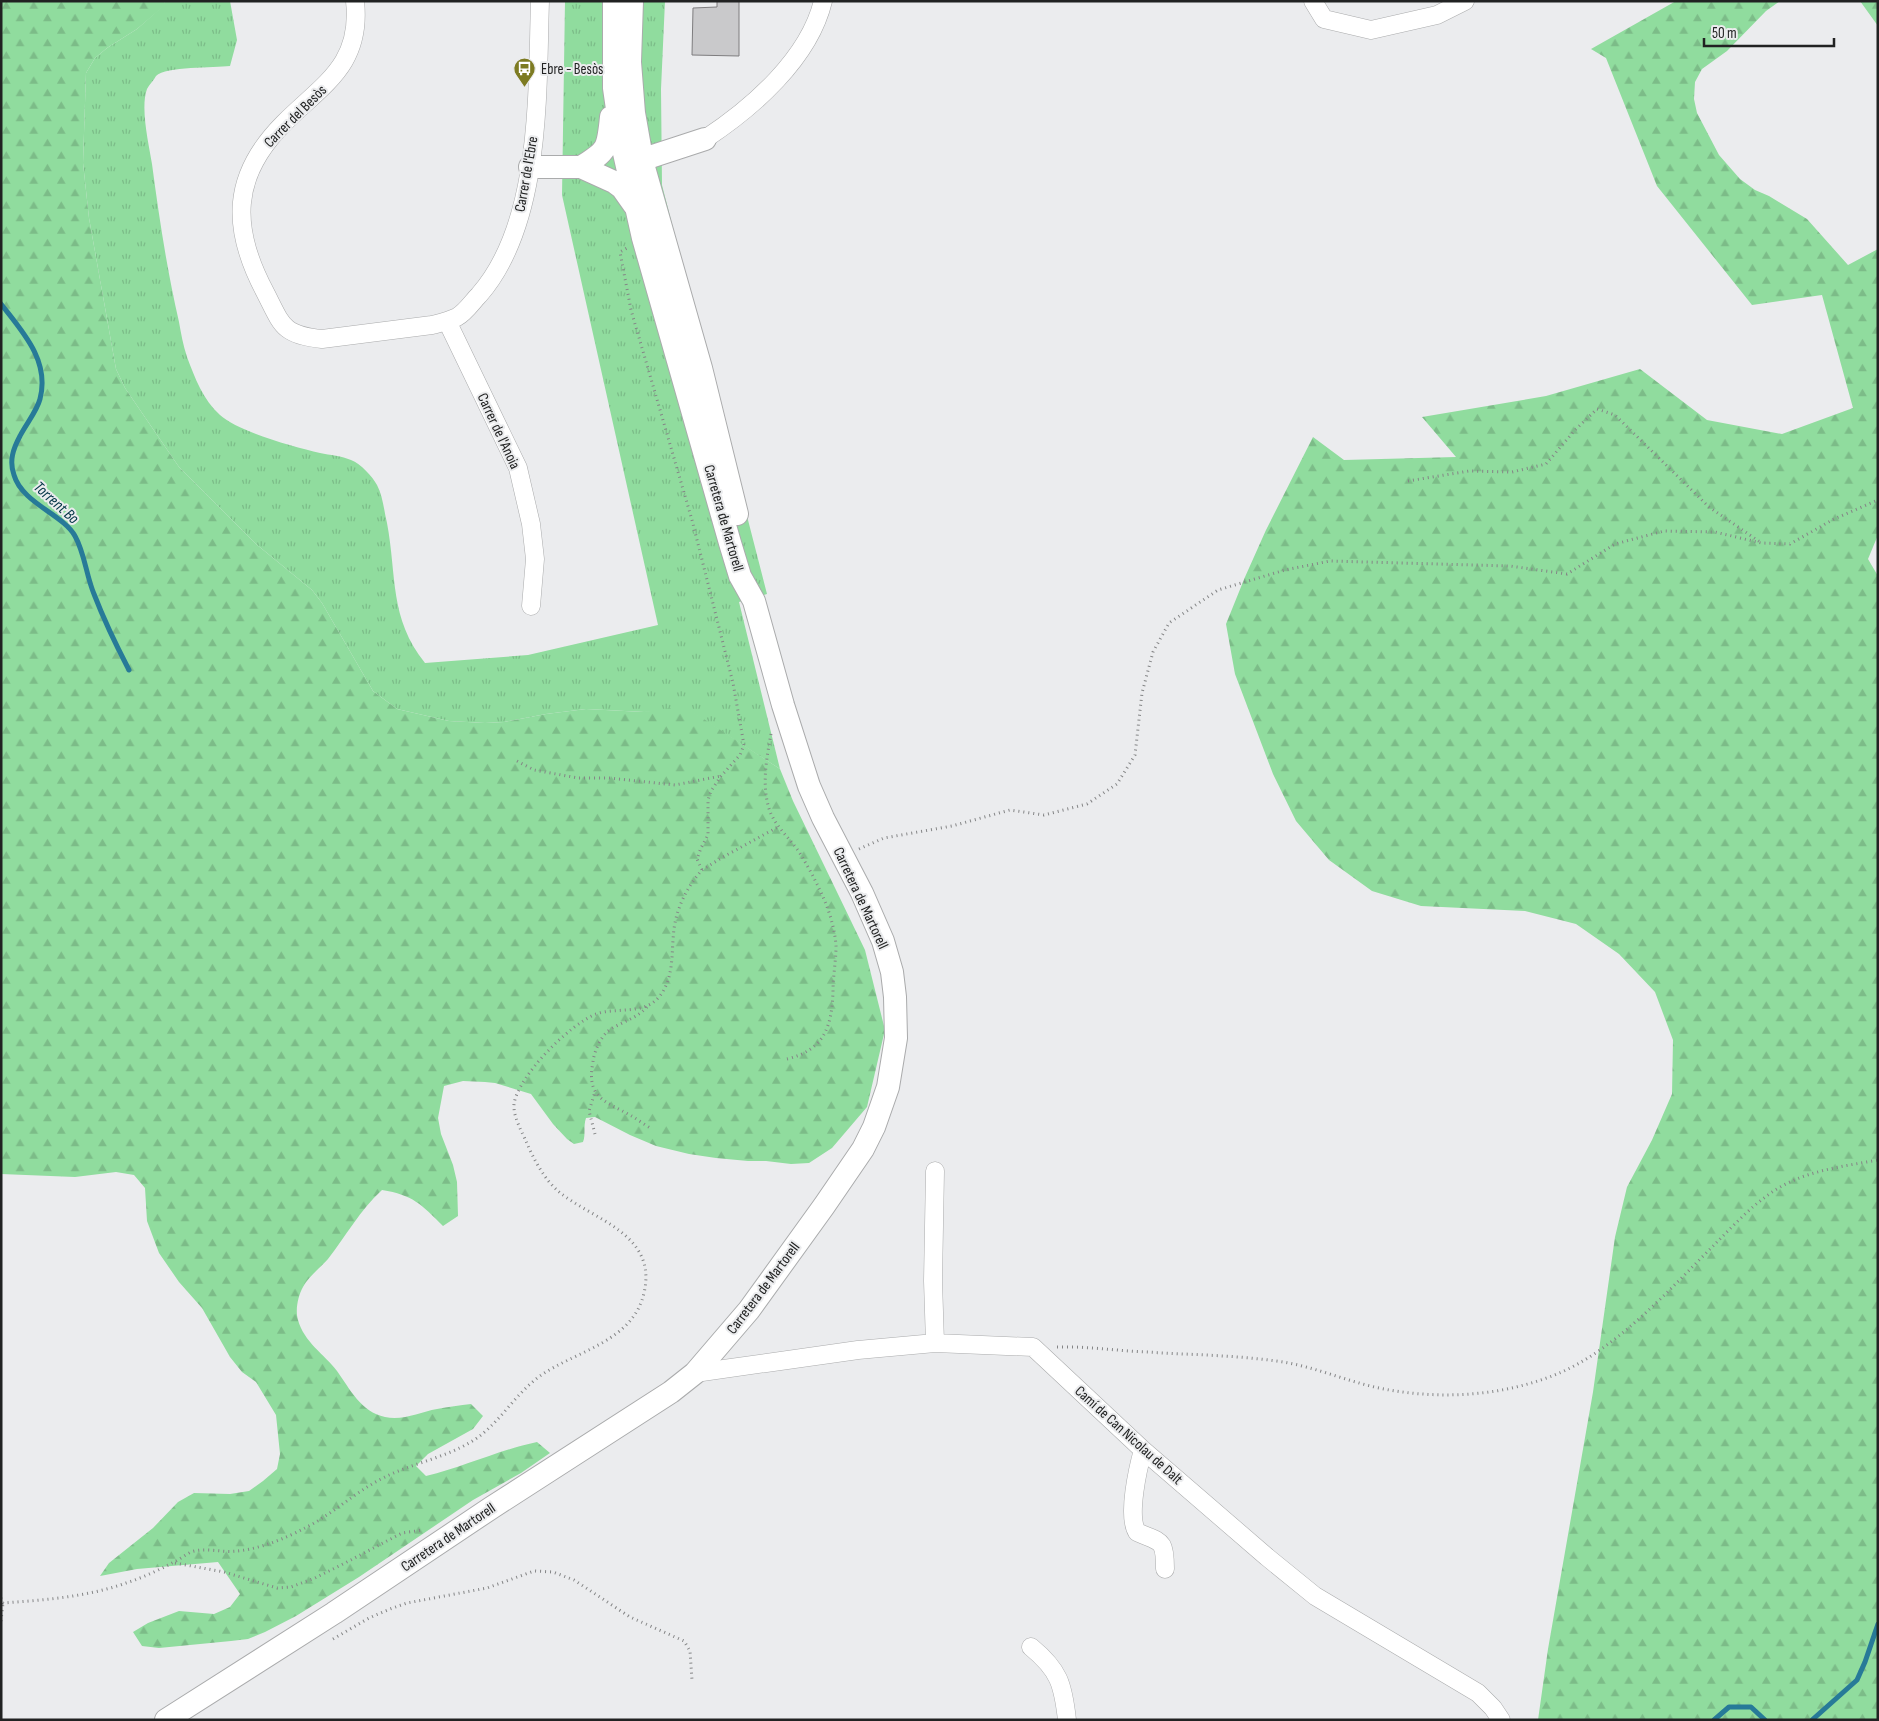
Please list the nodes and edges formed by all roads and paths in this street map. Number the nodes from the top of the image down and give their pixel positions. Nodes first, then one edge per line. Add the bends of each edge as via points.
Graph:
1 (355, 1) edge
2 (540, 1) edge
3 (614, 1) edge
4 (632, 1) edge
5 (823, 1) edge
6 (1314, 1) edge
7 (1465, 1) edge
8 (615, 96) junction
9 (636, 121) junction
10 (705, 139) joint
11 (670, 158) junction
12 (643, 164) junction
13 (530, 167) junction
14 (581, 167) junction
15 (644, 202) junction
16 (644, 238) junction
17 (447, 321) junction
18 (1408, 481) dead end
19 (1878, 500) edge
20 (1761, 543) junction
21 (754, 601) junction
22 (531, 606) dead end
23 (772, 732) dead end
24 (518, 761) dead end
25 (721, 776) junction
26 (778, 827) junction
27 (843, 856) junction
28 (702, 870) junction
29 (647, 1007) junction
30 (786, 1059) dead end
31 (595, 1092) junction
32 (652, 1129) dead end
33 (595, 1134) dead end
34 (1878, 1160) edge
35 (935, 1171) dead end
36 (935, 1343) junction
37 (1033, 1347) junction
38 (695, 1373) junction
39 (1143, 1450) junction
40 (453, 1534) junction
41 (174, 1562) junction
42 (1165, 1568) dead end
43 (1, 1598) edge
44 (3, 1603) junction
45 (1, 1621) edge
46 (331, 1640) dead end
47 (1031, 1647) dead end
48 (692, 1680) dead end
49 (166, 1720) edge
50 (1067, 1720) edge
51 (1500, 1720) edge

1 - 17 street, Carrer del Besòs via 354,37 345,58 326,86 284,123 261,150 246,179 240,204 249,259 279,319 294,334 322,339
2 - 13 street, Carrer de l'Ebre
3 - 8 main road, Carretera de Martorell
4 - 9 main road via 630,62
5 - 10 street via 811,32 775,82 752,104
6 - 7 street via 1324,19 1371,30 1437,15
8 - 12 main road via 625,136 637,161
8 - 14 main road via 604,151
8 - 15 main road, Carretera de Martorell via 622,144
9 - 11 main road via 650,142
9 - 12 main road
10 - 11 main road via 688,155
11 - 12 main road via 652,167
11 - 15 main road
12 - 15 main road
12 - 16 main road via 638,180 646,216
13 - 14 main road
13 - 17 street, Carrer de l'Ebre via 507,253 465,310
14 - 15 main road via 614,182
15 - 16 main road, Carretera de Martorell
15 - 21 main road via 701,368 729,478
16 - 21 main road, Carretera de Martorell via 740,576
16 - 25 path via 620,252 631,310 692,520 733,683 744,745 740,755
17 - 22 street, Carrer de l'Anoia via 518,468 532,524 535,559
18 - 20 path via 1469,471 1512,472 1546,464 1597,409 1615,415 1709,507
19 - 20 path via 1834,519 1790,544
20 - 27 path via 1715,532 1664,532 1614,544 1567,574 1510,566 1330,561 1285,570 1218,590 1169,623 1153,652 1142,693 1135,755 1117,784 1086,804 1044,815 1010,810 952,826 884,838
21 - 27 main road, Carretera de Martorell via 809,786
23 - 26 path via 766,788 768,804
24 - 25 path via 534,770 578,778 675,785
25 - 28 path via 708,800 708,835 697,859
26 - 28 path
26 - 30 path via 800,854 821,893 836,944 828,1027 806,1053
27 - 38 main road, Carretera de Martorell via 884,941 892,972 896,1038 888,1087 874,1127 846,1175 749,1310
28 - 29 path via 681,901 666,986
29 - 31 path via 640,1015 607,1032 601,1041 594,1054 591,1071
29 - 41 path via 598,1013 573,1028 532,1067 514,1107 532,1155 555,1189 626,1235 635,1246 644,1264 646,1280 644,1296 631,1318 609,1339 538,1377 485,1431 468,1443 381,1478 306,1528 257,1547 238,1551 192,1552
31 - 32 path via 608,1105
31 - 33 path via 588,1111
34 - 37 path via 1816,1173 1780,1187 1739,1220 1606,1346 1558,1374 1518,1386 1473,1394 1415,1394 1378,1388 1283,1362 1216,1355
35 - 36 street
36 - 37 street
36 - 38 street via 858,1350
37 - 39 street, Camí de Can Nicolau de Dalt
38 - 40 main road, Carretera de Martorell via 671,1392
39 - 42 street via 1134,1503 1134,1528 1159,1541 1165,1553
39 - 51 street, Camí de Can Nicolau de Dalt via 1315,1596 1478,1692
40 - 41 path via 427,1530 402,1533 291,1587 277,1588 224,1572
40 - 49 main road, Carretera de Martorell
41 - 44 path via 125,1584 91,1593
43 - 44 path
44 - 45 path
46 - 48 path via 398,1606 487,1588 534,1572 553,1572 574,1580 630,1617 684,1640 690,1651
47 - 50 street via 1056,1672

